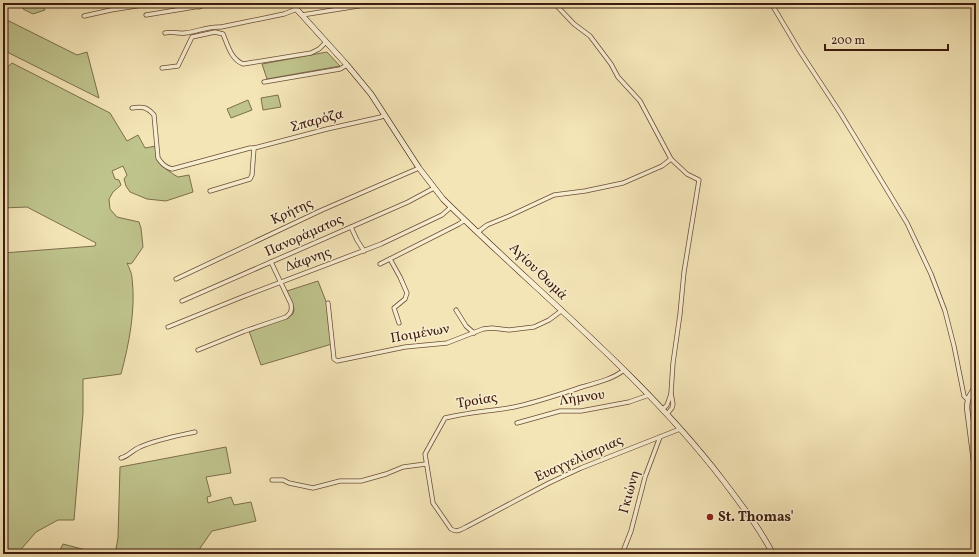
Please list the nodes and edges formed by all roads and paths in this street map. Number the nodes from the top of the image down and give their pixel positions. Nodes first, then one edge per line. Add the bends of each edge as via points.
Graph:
1 (155, 3) edge
2 (192, 3) edge
3 (219, 3) edge
4 (291, 3) edge
5 (377, 3) edge
6 (554, 3) edge
7 (770, 3) edge
8 (199, 7) junction
9 (297, 9) junction
10 (302, 15) junction
11 (84, 16) dead end
12 (146, 16) dead end
13 (165, 33) dead end
14 (326, 42) junction
15 (347, 65) junction
16 (162, 68) dead end
17 (264, 82) dead end
18 (132, 108) dead end
19 (385, 115) junction
20 (254, 148) junction
21 (671, 159) junction
22 (419, 168) junction
23 (434, 188) junction
24 (210, 190) dead end
25 (451, 207) junction
26 (464, 220) junction
27 (351, 227) junction
28 (478, 232) junction
29 (364, 251) junction
30 (390, 259) junction
31 (271, 262) junction
32 (380, 264) dead end
33 (176, 279) dead end
34 (280, 282) junction
35 (182, 301) dead end
36 (328, 303) dead end
37 (456, 310) dead end
38 (561, 311) junction
39 (399, 323) dead end
40 (168, 327) dead end
41 (474, 333) junction
42 (198, 350) dead end
43 (624, 370) junction
44 (976, 387) edge
45 (649, 395) junction
46 (968, 400) junction
47 (665, 412) junction
48 (517, 423) dead end
49 (680, 429) junction
50 (195, 432) dead end
51 (660, 437) junction
52 (121, 458) dead end
53 (426, 464) junction
54 (976, 477) edge
55 (272, 480) dead end
56 (490, 515) joint
57 (622, 554) edge
58 (773, 554) edge

1 - 11 street
2 - 8 street
3 - 8 street
4 - 9 main road, Αγίου Θωμά
5 - 10 street
6 - 21 street via 590,36 618,78 640,101
7 - 46 street via 907,223 945,311 964,396
8 - 12 street
9 - 10 main road, Αγίου Θωμά
9 - 13 street via 284,14 186,33
10 - 14 main road, Αγίου Θωμά
14 - 15 main road, Αγίου Θωμά
14 - 16 street via 311,53 243,64 232,55 223,34 216,32 192,37 178,66
15 - 17 street via 340,69
15 - 19 main road, Αγίου Θωμά
18 - 20 street, Σπαρόζα via 145,107 154,115 158,158 168,167
19 - 20 street, Σπαρόζα
19 - 22 main road, Αγίου Θωμά
20 - 24 street via 250,179
21 - 28 street via 662,166 623,182 585,191 554,194 487,225
21 - 47 street via 687,174 699,180 673,363 673,404 672,408
22 - 23 main road, Αγίου Θωμά
22 - 33 street, Κρήτης via 322,210
23 - 25 main road, Αγίου Θωμά
23 - 27 street, Πανοράματος
25 - 26 main road, Αγίου Θωμά
25 - 29 street, Δάφνης via 442,215
26 - 28 main road, Αγίου Θωμά
26 - 30 street
27 - 29 street
27 - 31 street, Πανοράματος
28 - 38 main road, Αγίου Θωμά
29 - 34 street, Δάφνης
30 - 32 street
30 - 39 street via 407,293 405,299 394,308
31 - 34 street
31 - 35 street, Πανοράματος
34 - 40 street, Δάφνης
34 - 42 street via 291,304 290,314
36 - 41 street, Ποιμένων via 334,359 337,361 405,347 446,343
37 - 41 street
38 - 41 street, Ποιμένων via 534,327 509,330 492,328
38 - 43 main road, Αγίου Θωμά
43 - 45 main road, Αγίου Θωμά
43 - 53 street, Τροίας via 604,380 537,402 445,418 424,454
44 - 46 street
45 - 47 main road, Αγίου Θωμά
45 - 48 street, Λήμνου via 629,402 581,411 560,411
46 - 54 street
47 - 49 main road, Αγίου Θωμά
49 - 51 street, Ευαγγελίστριας
49 - 58 main road, Αγίου Θωμά via 757,525
50 - 52 street via 155,441 134,449 129,455
51 - 56 street, Ευαγγελίστριας via 548,483
51 - 57 street, Γκιώνη via 648,467 631,531
53 - 55 street via 403,467 361,481 340,481 313,488 283,480
53 - 56 street, Τροίας via 433,504 451,529 458,530

